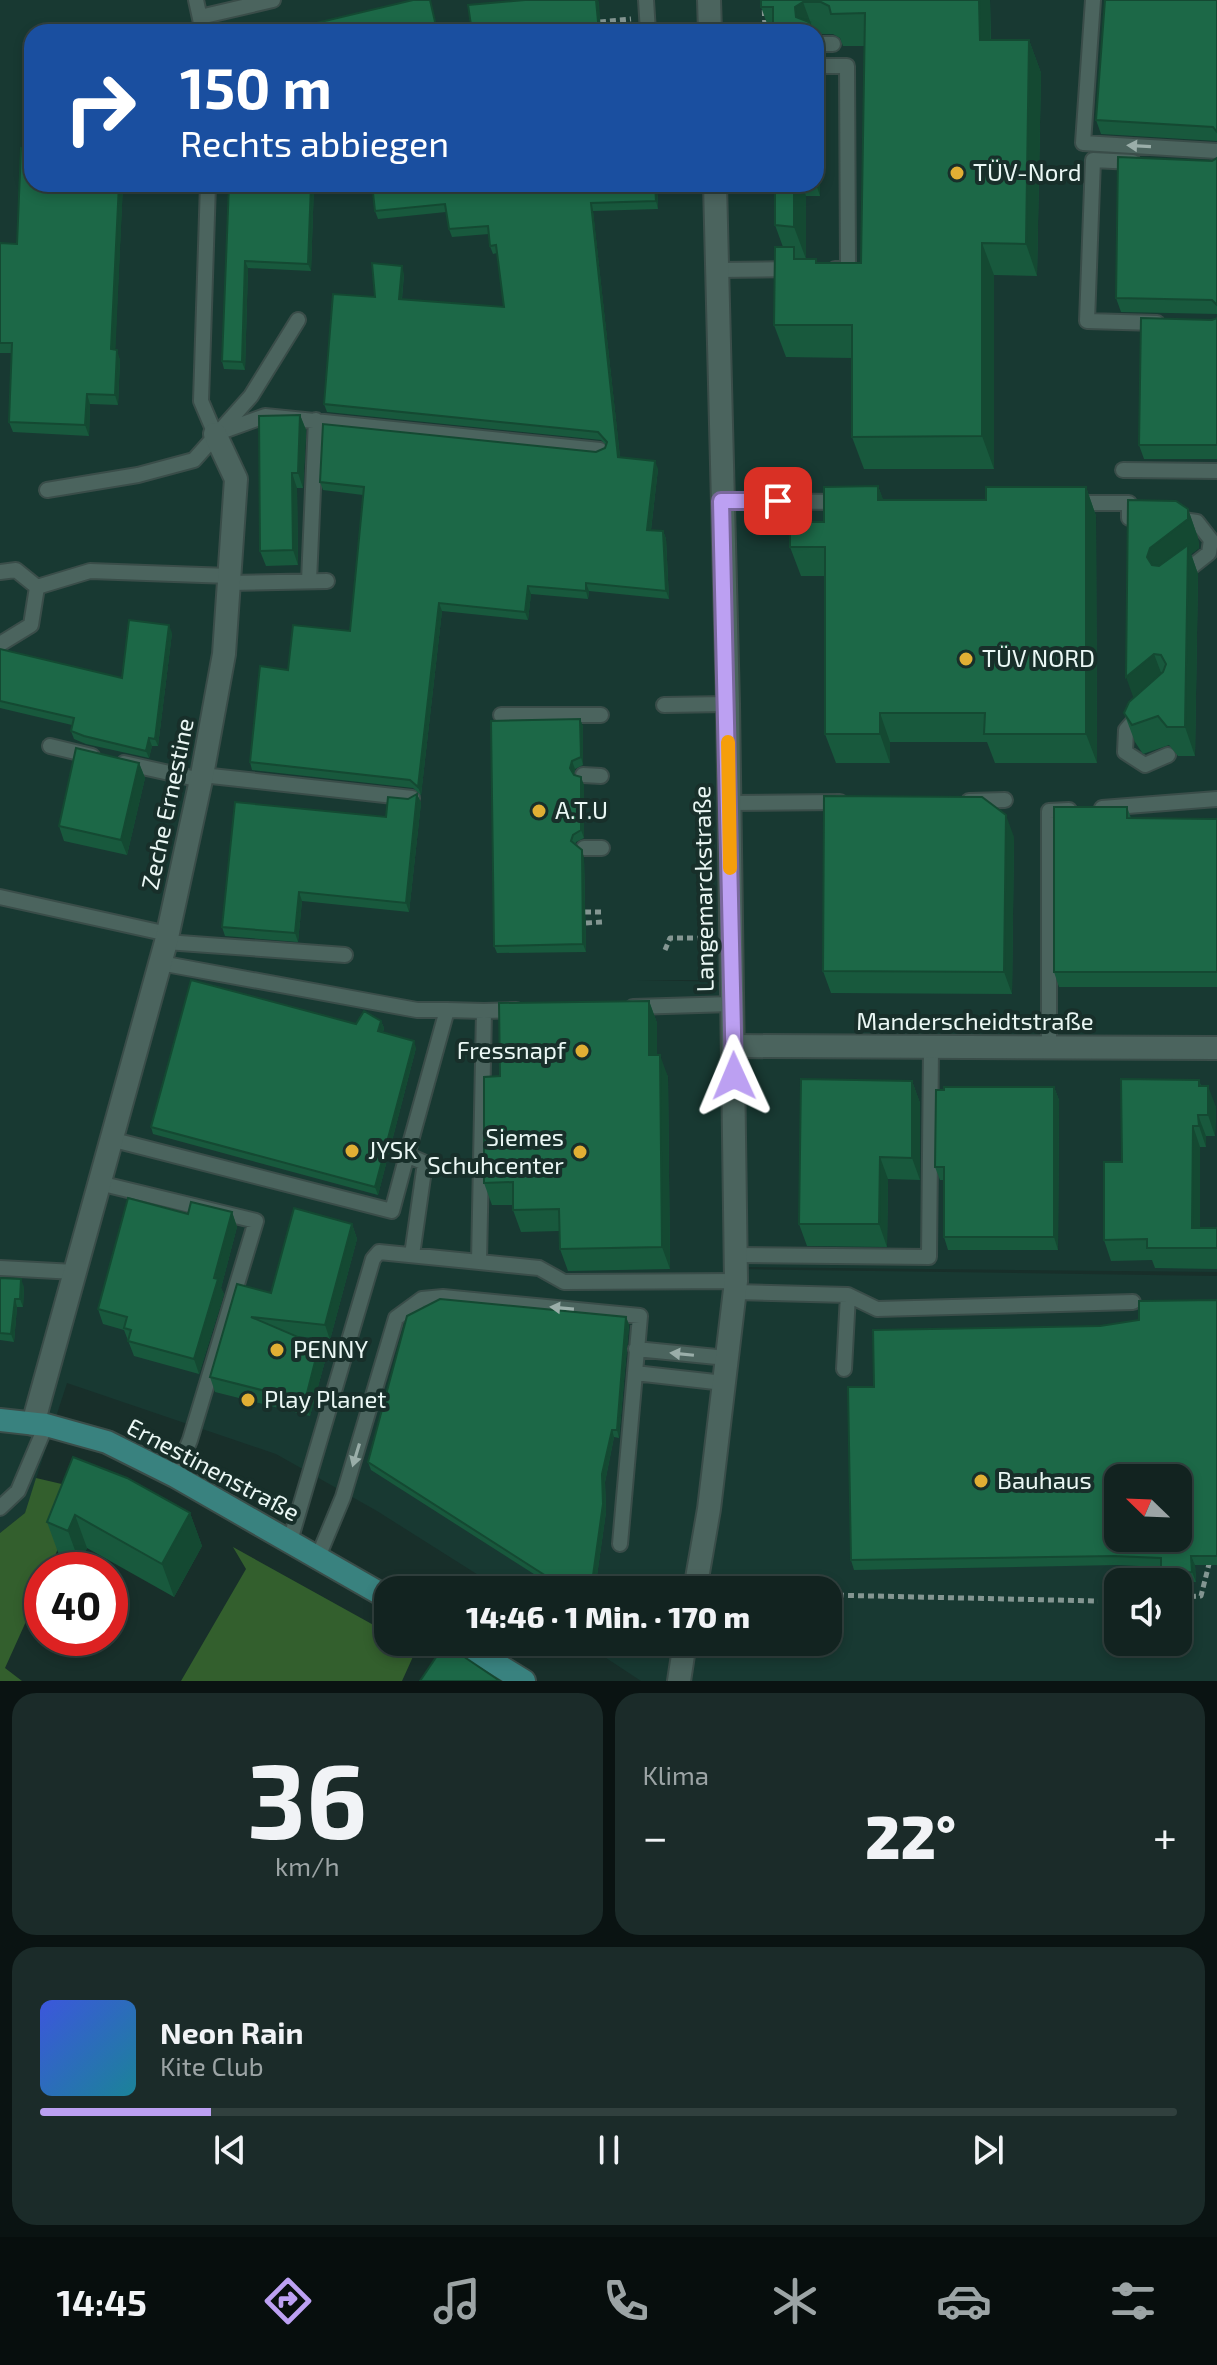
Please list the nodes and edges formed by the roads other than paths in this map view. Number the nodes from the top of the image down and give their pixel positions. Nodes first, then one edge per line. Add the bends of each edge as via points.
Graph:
1 (196, 0) edge
2 (273, 0) edge
3 (646, 0) edge
4 (709, 0) edge
5 (1093, 0) edge
6 (202, 24) edge
7 (205, 24) edge
8 (648, 24) edge
9 (710, 24) edge
10 (824, 44) edge
11 (833, 44) dead end
12 (824, 66) edge
13 (1217, 151) edge
14 (1217, 165) edge
15 (208, 192) edge
16 (715, 192) edge
17 (717, 270) junction
18 (298, 320) dead end
19 (1174, 323) edge
20 (316, 420) junction
21 (215, 434) junction
22 (600, 450) edge
23 (1123, 470) dead end
24 (1217, 471) edge
25 (47, 490) dead end
26 (721, 501) junction
27 (858, 502) edge
28 (1054, 503) edge
29 (0, 572) edge
30 (229, 579) junction
31 (309, 581) junction
32 (327, 581) dead end
33 (1167, 585) edge
34 (37, 587) junction
35 (0, 644) edge
36 (1156, 701) edge
37 (728, 704) junction
38 (664, 705) dead end
39 (501, 715) dead end
40 (601, 715) dead end
41 (50, 746) dead end
42 (1168, 755) dead end
43 (583, 775) edge
44 (601, 776) dead end
45 (202, 778) junction
46 (412, 798) edge
47 (1217, 799) edge
48 (1005, 800) dead end
49 (959, 801) edge
50 (851, 802) edge
51 (729, 803) junction
52 (584, 848) edge
53 (602, 848) dead end
54 (0, 897) edge
55 (165, 946) junction
56 (345, 955) dead end
57 (732, 1004) junction
58 (610, 1007) edge
59 (447, 1010) junction
60 (532, 1010) edge
61 (484, 1011) junction
62 (733, 1046) junction
63 (931, 1048) junction
64 (1049, 1048) junction
65 (1217, 1048) edge
66 (110, 1139) junction
67 (407, 1155) junction
68 (99, 1183) junction
69 (412, 1255) junction
70 (736, 1255) junction
71 (479, 1262) junction
72 (0, 1268) edge
73 (75, 1272) junction
74 (735, 1286) junction
75 (848, 1295) junction
76 (1133, 1302) dead end
77 (727, 1358) junction
78 (630, 1366) junction
79 (844, 1369) dead end
80 (724, 1383) junction
81 (0, 1420) edge
82 (40, 1425) junction
83 (175, 1476) junction
84 (0, 1508) edge
85 (290, 1541) junction
86 (620, 1544) dead end
87 (318, 1557) junction
88 (697, 1576) edge
89 (374, 1590) edge
90 (483, 1656) edge
91 (683, 1656) edge
92 (524, 1681) edge
93 (679, 1681) edge

1 - 6 lane
2 - 7 lane
3 - 8 lane
4 - 9 street
13 -> 5 lane via 1083,143
10 - 11 lane
12 - 17 lane via 847,66 848,269
14 - 19 lane via 1093,160 1087,321
15 - 21 lane, Zeche Ernestine via 201,401
16 - 17 street, Langemarckstraße
17 - 26 street, Langemarckstraße
18 - 21 lane via 251,396
20 - 21 lane via 265,416
20 - 22 lane
20 - 31 lane
21 - 25 lane via 194,460
21 - 30 street, Zeche Ernestine via 236,479
23 - 24 lane
26 - 27 lane
26 - 37 street, Langemarckstraße
28 - 33 lane via 1129,503 1129,523 1154,517 1190,520 1204,527 1211,547
29 - 34 lane via 16,570
30 - 31 lane
30 - 34 lane via 90,571
30 - 45 street, Zeche Ernestine via 224,654
31 - 32 lane
34 - 35 lane via 31,625
36 - 42 lane via 1126,730 1125,752 1145,765
37 - 38 lane
37 - 51 street, Langemarckstraße
39 - 40 lane
41 - 45 lane
43 - 44 lane
45 - 46 lane
45 - 55 street, Zeche Ernestine
47 - 64 lane via 1049,811
48 - 49 lane
50 - 51 lane
51 - 57 street, Langemarckstraße
52 - 53 lane
54 - 55 lane
55 - 56 lane
55 - 59 lane via 417,1010
55 - 66 street, Zeche Ernestine
57 - 58 lane
57 - 62 street, Langemarckstraße
59 - 61 lane
59 - 67 lane
60 - 61 lane
61 - 71 lane
62 - 63 street, Manderscheidtstraße
62 - 70 street, Langemarckstraße
63 - 64 street, Manderscheidtstraße
63 - 70 lane via 929,1257
64 - 65 street, Manderscheidtstraße
66 - 67 lane via 392,1211
66 - 68 street, Zeche Ernestine
67 - 69 lane via 425,1163
68 - 73 street, Zeche Ernestine
68 - 83 lane via 256,1221
69 - 71 lane
69 - 85 lane via 379,1252 373,1259
70 - 74 street, Langemarckstraße
71 - 74 lane via 539,1268 564,1282
72 - 73 lane
73 - 82 street, Zeche Ernestine
74 - 75 lane
74 - 77 street, Langemarckstraße
75 - 76 lane via 877,1309
75 - 79 lane
77 -> 78 lane
77 - 80 street, Langemarckstraße
78 - 80 lane
78 - 86 lane
78 -> 87 lane via 640,1316 443,1297 407,1307 396,1318 343,1497
80 - 88 street, Langemarckstraße
81 - 82 main road, Ernestinenstraße
82 - 83 main road, Ernestinenstraße via 107,1442
82 - 84 lane via 18,1491
83 - 85 main road, Ernestinenstraße
85 - 87 main road, Ernestinenstraße
87 - 89 main road, Ernestinenstraße
90 - 92 main road
91 - 93 street

